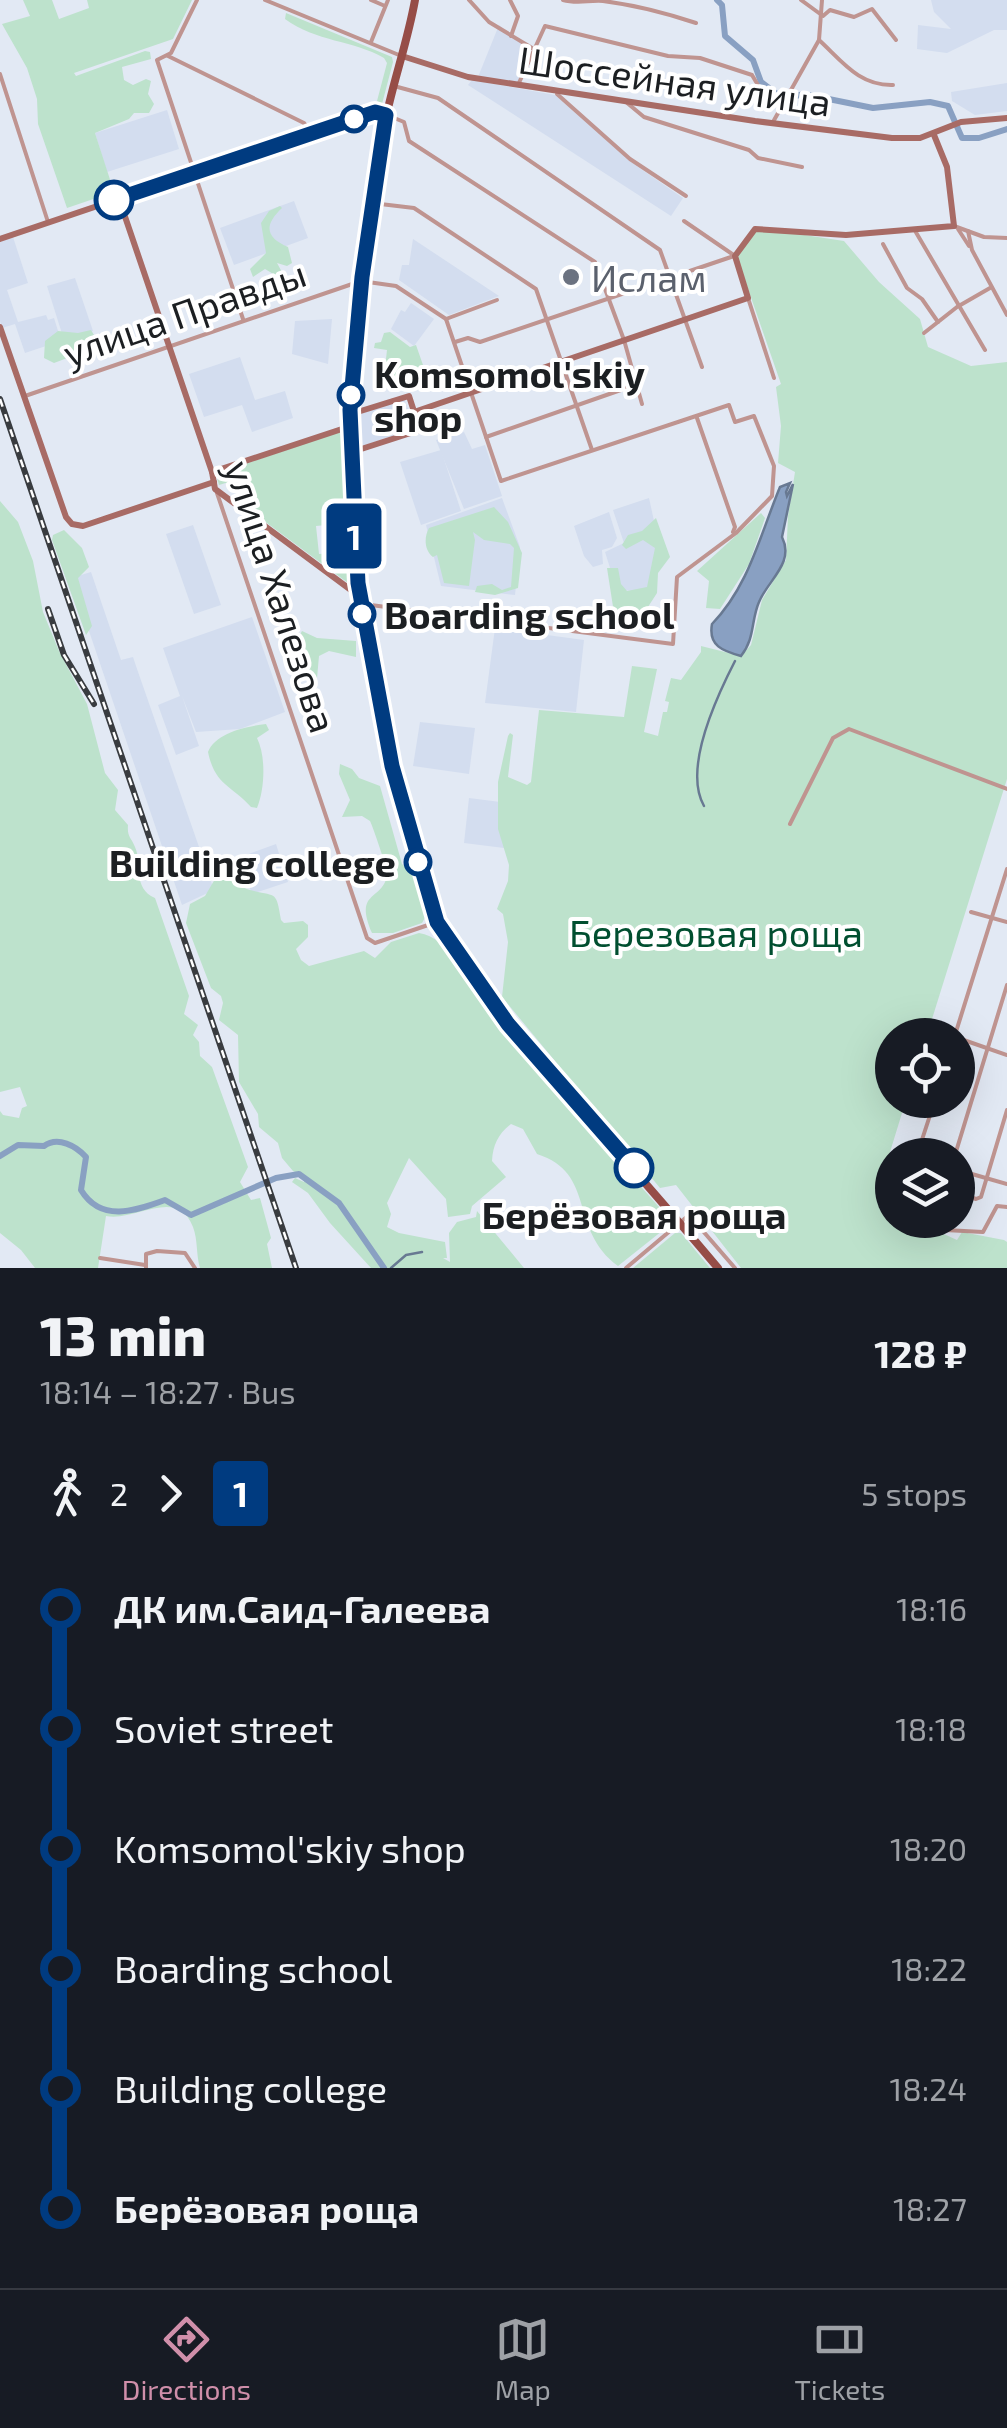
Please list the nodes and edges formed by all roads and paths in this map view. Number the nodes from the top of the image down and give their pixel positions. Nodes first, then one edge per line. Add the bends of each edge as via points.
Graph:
1 (197, 0) edge
2 (265, 0) edge
3 (371, 0) edge
4 (416, 0) edge
5 (469, 0) edge
6 (510, 0) edge
7 (564, 0) edge
8 (599, 0) edge
9 (801, 0) edge
10 (822, 0) edge
11 (276, 2) edge
12 (386, 3) edge
13 (823, 16) junction
14 (696, 23) dead end
15 (511, 36) junction
16 (819, 40) junction
17 (896, 40) dead end
18 (371, 43) junction
19 (533, 48) junction
20 (168, 56) junction
21 (402, 56) junction
22 (0, 74) edge
23 (893, 84) dead end
24 (394, 86) junction
25 (518, 86) junction
26 (554, 91) junction
27 (626, 102) junction
28 (638, 104) junction
29 (780, 107) junction
30 (638, 114) junction
31 (386, 115) junction
32 (1007, 118) edge
33 (773, 122) junction
34 (938, 132) junction
35 (311, 133) junction
36 (802, 167) dead end
37 (194, 173) junction
38 (686, 196) dead end
39 (119, 199) junction
40 (372, 203) junction
41 (684, 221) dead end
42 (48, 222) junction
43 (955, 227) junction
44 (914, 230) junction
45 (968, 231) junction
46 (0, 238) edge
47 (1007, 238) edge
48 (883, 244) dead end
49 (972, 250) junction
50 (735, 256) junction
51 (671, 278) junction
52 (362, 281) junction
53 (990, 288) junction
54 (748, 298) junction
55 (610, 299) junction
56 (497, 300) dead end
57 (957, 307) junction
58 (1007, 315) edge
59 (242, 319) junction
60 (446, 319) junction
61 (686, 319) junction
62 (548, 320) junction
63 (938, 322) junction
64 (0, 327) edge
65 (924, 333) dead end
66 (2, 340) edge
67 (624, 340) junction
68 (454, 342) junction
69 (169, 346) junction
70 (985, 350) dead end
71 (562, 361) junction
72 (702, 367) dead end
73 (774, 378) dead end
74 (639, 383) junction
75 (471, 393) junction
76 (25, 396) junction
77 (642, 404) dead end
78 (576, 405) junction
79 (414, 412) junction
80 (351, 414) junction
81 (696, 416) junction
82 (351, 426) junction
83 (486, 436) junction
84 (592, 450) junction
85 (352, 452) junction
86 (212, 472) junction
87 (214, 485) junction
88 (730, 536) junction
89 (360, 600) junction
90 (1007, 789) edge
91 (790, 824) dead end
92 (1007, 869) edge
93 (971, 912) dead end
94 (990, 917) junction
95 (437, 922) junction
96 (1007, 922) edge
97 (1007, 985) edge
98 (961, 1018) edge
99 (975, 1043) edge
100 (987, 1048) junction
101 (1007, 1055) edge
102 (1007, 1110) edge
103 (960, 1138) edge
104 (975, 1175) edge
105 (986, 1178) junction
106 (1007, 1184) edge
107 (975, 1198) edge
108 (1007, 1208) edge
109 (680, 1222) junction
110 (975, 1232) edge
111 (100, 1258) dead end
112 (146, 1266) edge
113 (195, 1268) edge
114 (626, 1268) edge
115 (718, 1268) edge
116 (735, 1268) edge

1 - 20 street
2 - 11 street
3 - 12 street
4 - 21 main road
5 - 15 street
6 - 15 street via 518,16
7 - 8 street
8 - 14 street
9 - 13 street
10 - 13 street
11 - 18 street
12 - 18 street
13 - 16 street
13 - 17 street via 872,9
15 - 19 street
16 - 23 street via 853,75
16 - 29 street
18 - 21 street
19 - 25 street
19 - 29 street via 546,26 700,58 752,76
20 - 35 street via 304,123
20 - 37 street via 157,60
21 - 24 main road
21 - 25 street, Шоссейная улица
22 - 42 street
24 - 31 main road
24 - 51 street via 438,98 653,244
25 - 26 street, Шоссейная улица
26 - 27 street, Шоссейная улица
26 - 38 street via 630,159
27 - 28 street, Шоссейная улица
27 - 30 street
28 - 30 street
28 - 33 street, Шоссейная улица
29 - 33 street
30 - 36 street
31 - 35 street via 375,112
31 - 40 main road
31 - 55 street via 404,122 409,141 595,262
32 - 34 street via 961,122
33 - 34 street, Шоссейная улица via 904,139
34 - 43 street
35 - 37 street
37 - 39 street
37 - 59 street
39 - 42 street
39 - 69 street, улица Халезова
40 - 52 main road
40 - 62 street via 414,208 466,242 536,289
41 - 50 street
42 - 46 street
43 - 44 street
43 - 45 street
43 - 49 street
44 - 50 street via 846,234 761,227
44 - 57 street
45 - 47 street
45 - 49 street
48 - 63 street via 907,288
49 - 53 street
50 - 51 street
50 - 54 street
51 - 55 street
51 - 61 street
52 - 59 street, улица Правды
52 - 60 street via 396,286
52 - 80 main road
53 - 57 street
53 - 58 street
54 - 61 street
54 - 73 street
55 - 62 street
55 - 67 street
56 - 60 street
57 - 63 street
57 - 70 street
59 - 69 street, улица Правды
60 - 68 street
61 - 67 street
61 - 72 street
62 - 68 street via 480,342
62 - 71 street
63 - 65 street
64 - 66 street
66 - 76 street
67 - 71 street
67 - 74 street
68 - 75 street
69 - 76 street, улица Правды
69 - 86 street, улица Халезова
71 - 75 street
71 - 78 street
74 - 77 street
74 - 78 street
75 - 79 street
75 - 83 street
76 - 87 street via 66,518 75,526
78 - 83 street
78 - 84 street
79 - 80 street via 409,396
79 - 85 street via 420,430
80 - 82 main road
81 - 84 street
81 - 88 street via 735,527
81 - 88 street via 729,405 735,422 754,416 774,466 772,496
82 - 85 main road
82 - 86 street
83 - 84 street via 501,481
85 - 89 main road
86 - 87 street, улица Халезова
87 - 89 street
87 - 95 street, улица Халезова via 367,938 375,943
88 - 89 street via 678,577 673,644
89 - 95 main road via 392,766
90 - 91 street via 848,729 833,738
92 - 94 street
93 - 94 street
94 - 96 street
94 - 98 street
95 - 109 main road via 508,1024
97 - 100 street
99 - 100 street
100 - 101 street
100 - 103 street
102 - 105 street
104 - 105 street
105 - 106 street
105 - 107 street via 980,1199
108 - 110 street via 996,1206 983,1232
109 - 114 street
109 - 115 main road
109 - 116 street via 689,1214
111 - 112 street
112 - 113 street via 150,1251 180,1251

